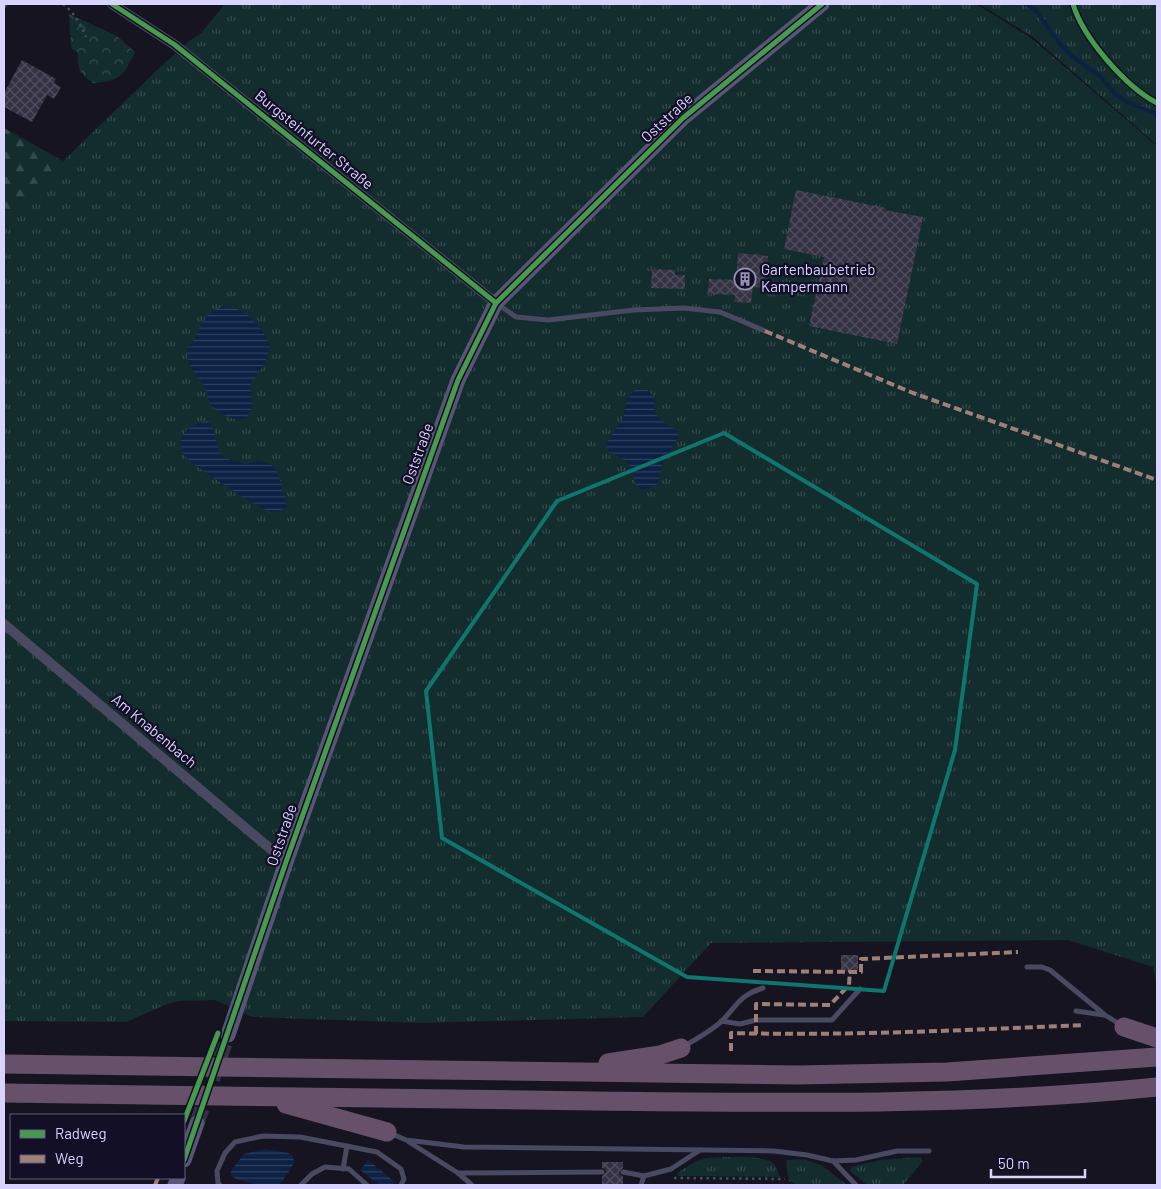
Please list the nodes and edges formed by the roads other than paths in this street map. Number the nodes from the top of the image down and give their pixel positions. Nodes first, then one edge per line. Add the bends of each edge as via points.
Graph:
1 (822, 4) edge
2 (117, 5) edge
3 (496, 303) junction
4 (765, 332) dead end
5 (4, 624) edge
6 (286, 862) junction
7 (1027, 967) dead end
8 (763, 988) dead end
9 (860, 989) dead end
10 (1076, 1011) dead end
11 (1105, 1015) junction
12 (721, 1021) junction
13 (1124, 1027) joint
14 (228, 1035) tunnel mouth
15 (1157, 1038) edge
16 (680, 1048) joint
17 (1157, 1057) edge
18 (4, 1064) edge
19 (561, 1071) junction
20 (1157, 1088) edge
21 (4, 1093) edge
22 (261, 1097) junction
23 (197, 1123) tunnel mouth
24 (387, 1132) joint
25 (406, 1140) junction
26 (347, 1146) junction
27 (700, 1150) junction
28 (929, 1151) dead end
29 (185, 1157) edge
30 (833, 1161) junction
31 (343, 1169) junction
32 (602, 1172) dead end
33 (623, 1172) dead end
34 (458, 1173) junction
35 (644, 1176) junction
36 (220, 1185) edge
37 (301, 1185) edge
38 (367, 1185) edge
39 (401, 1185) edge
40 (472, 1185) edge
41 (641, 1185) edge
42 (856, 1185) edge

1 - 3 street, Oststraße via 683,118
2 - 3 street, Burgsteinfurter Straße via 175,45
3 - 4 lane via 516,316 548,320 684,308 720,312
3 - 6 street, Oststraße via 458,380
5 - 6 street, Am Knabenbach
6 - 14 street, Oststraße
7 - 11 lane via 1050,970
8 - 12 lane via 738,1001
9 - 12 lane via 832,1020 756,1020 740,1024
10 - 11 lane
11 - 13 lane
12 - 16 lane
13 - 15 highway
16 - 19 highway via 660,1055
17 - 19 highway via 937,1072 797,1075
18 - 19 highway
20 - 22 highway via 947,1101 798,1104
21 - 22 highway
22 - 24 highway
23 - 29 street
24 - 25 lane
25 - 27 lane via 464,1147
25 - 34 lane
26 - 31 lane
26 - 36 lane via 300,1137 263,1136 235,1142 225,1153 217,1171
26 - 39 lane via 377,1152 401,1169 404,1179
27 - 30 lane via 774,1151
27 - 35 lane via 671,1169
28 - 30 lane via 897,1151 856,1160
30 - 42 lane
31 - 37 lane via 325,1168 312,1174
31 - 38 lane via 349,1169
32 - 34 lane
33 - 35 lane
34 - 40 lane
35 - 41 lane

